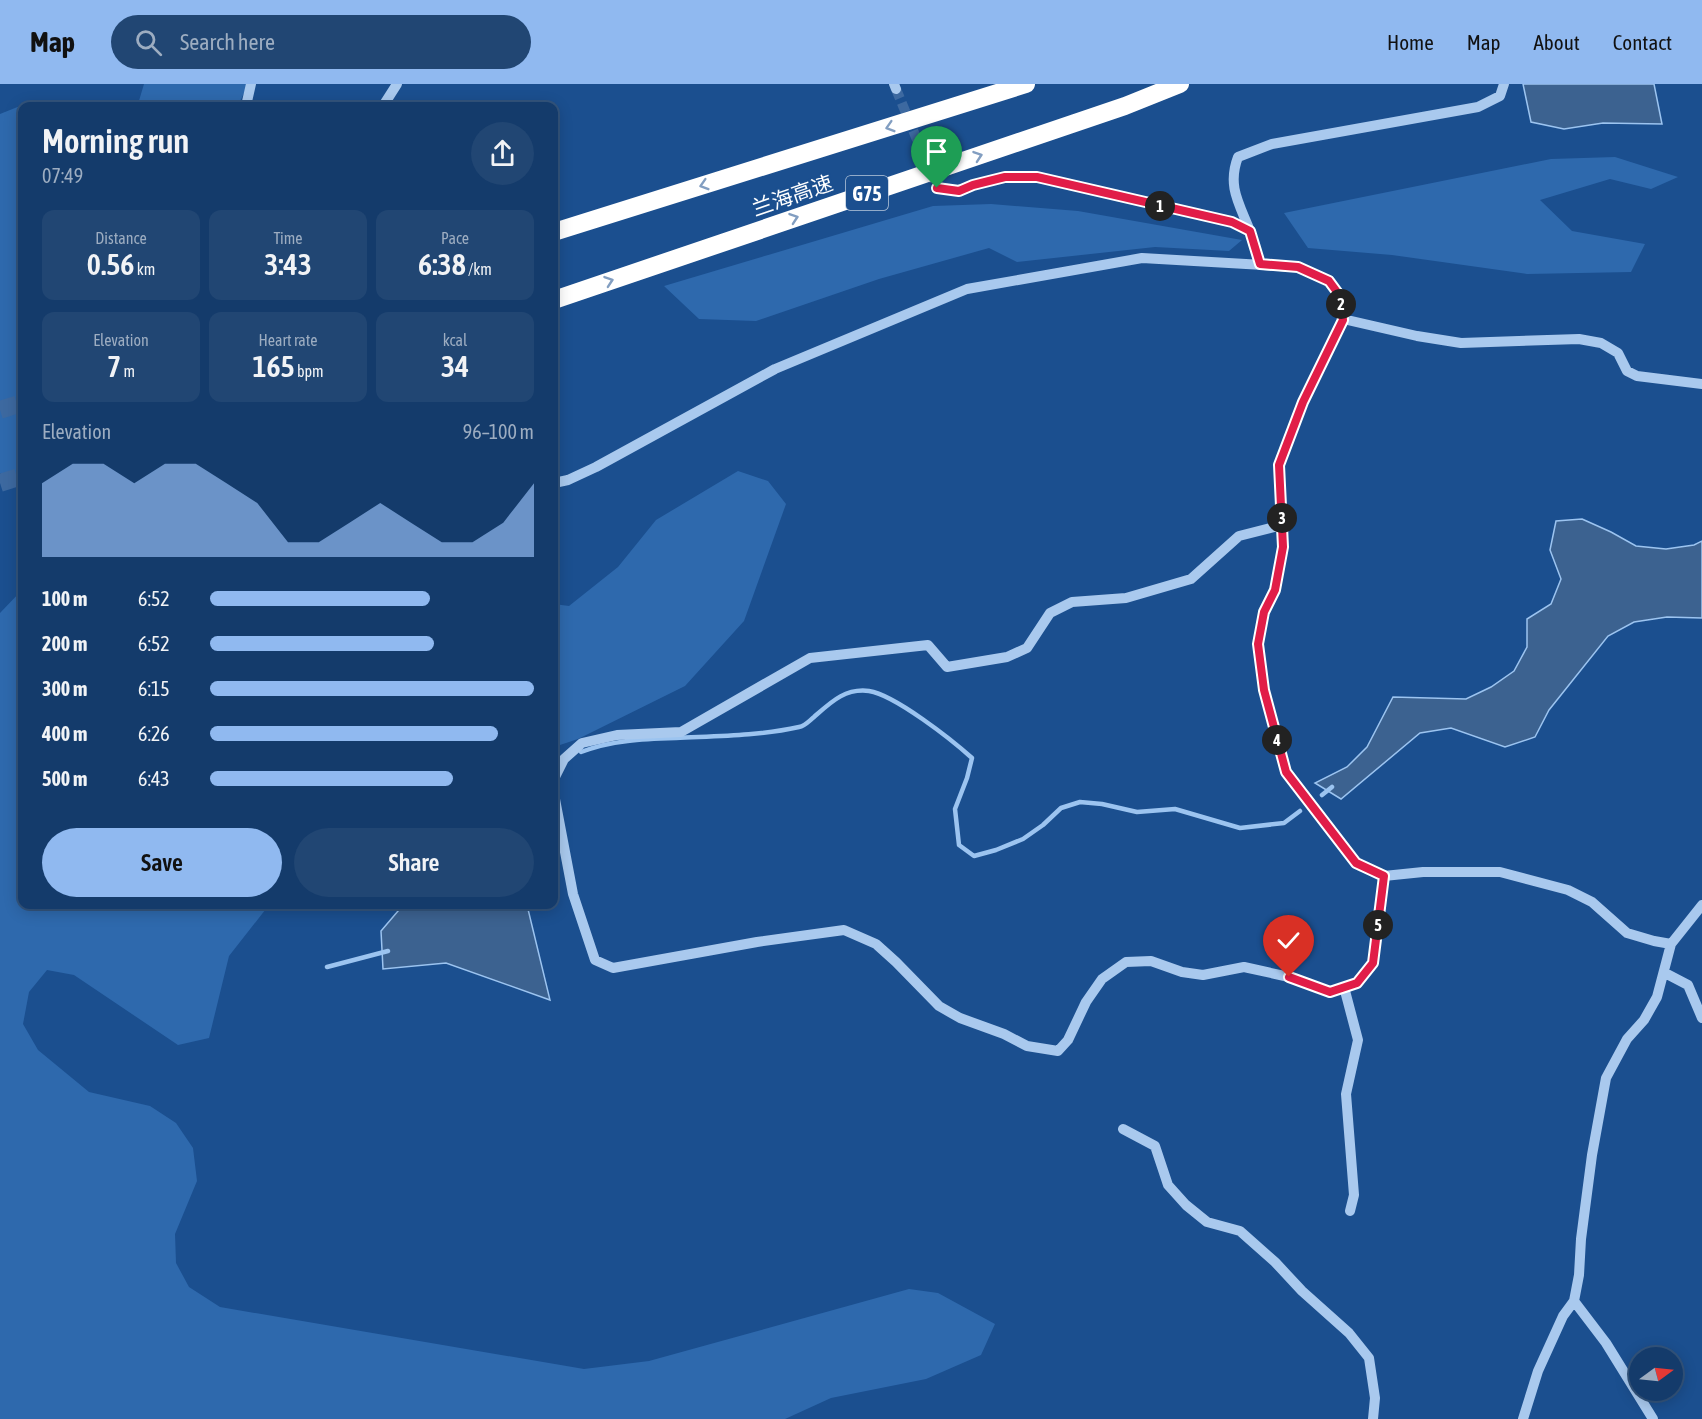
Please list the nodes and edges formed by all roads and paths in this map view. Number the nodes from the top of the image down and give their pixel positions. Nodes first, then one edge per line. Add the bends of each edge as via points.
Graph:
1 (251, 84) edge
2 (397, 84) edge
3 (1026, 84) edge
4 (1180, 84) edge
5 (1504, 84) edge
6 (247, 102) edge
7 (386, 102) edge
8 (937, 188) dead end
9 (558, 231) edge
10 (1250, 231) junction
11 (1260, 264) junction
12 (558, 299) edge
13 (1343, 320) junction
14 (1702, 384) edge
15 (558, 482) edge
16 (1282, 525) junction
17 (558, 771) edge
18 (558, 815) edge
19 (1384, 876) junction
20 (1702, 905) edge
21 (1671, 944) junction
22 (1665, 973) junction
23 (1344, 987) junction
24 (1702, 1018) edge
25 (1123, 1129) dead end
26 (1350, 1211) dead end
27 (1574, 1301) junction
28 (1373, 1419) edge
29 (1523, 1419) edge
30 (1653, 1419) edge

1 - 6 street
2 - 7 street
3 -> 9 highway, 兰海高速
12 -> 4 highway, 兰海高速 / G75
5 - 10 street via 1500,96 1478,107 1272,144 1238,157 1233,187
8 - 10 street via 959,191 1005,177 1037,177 1232,222
10 - 11 street
11 - 13 street via 1298,267 1329,281 1340,296
11 - 15 street via 1142,258 967,289 775,369 596,467
13 - 14 street via 1461,342 1579,339 1601,343 1618,353 1627,371 1637,376
13 - 16 street via 1303,402 1279,465
16 - 17 street via 1239,536 1191,579 1126,598 1072,602 1050,613 1027,648 1007,657 947,667 928,645 810,658 681,732 618,735 582,743 564,759
16 - 19 street via 1283,547 1275,590 1264,612 1258,644 1264,690 1286,772 1356,863
18 - 23 street via 573,894 595,960 613,968 722,947 844,930 876,945 939,1006 960,1018 1027,1046 1058,1051 1102,979 1126,962 1151,961 1203,975 1244,967 1330,992
19 - 21 street via 1500,872 1568,890 1592,902 1627,933
19 - 23 street via 1373,963 1357,983
20 - 21 street
21 - 22 street
22 - 24 street via 1688,985
22 - 27 street via 1658,997 1627,1039 1606,1078
23 - 26 street via 1358,1040 1346,1094 1354,1195
25 - 28 street via 1155,1146 1168,1185 1186,1205 1207,1222 1240,1231 1349,1333 1369,1358 1375,1398
27 - 29 street via 1538,1371
27 - 30 street via 1606,1343

